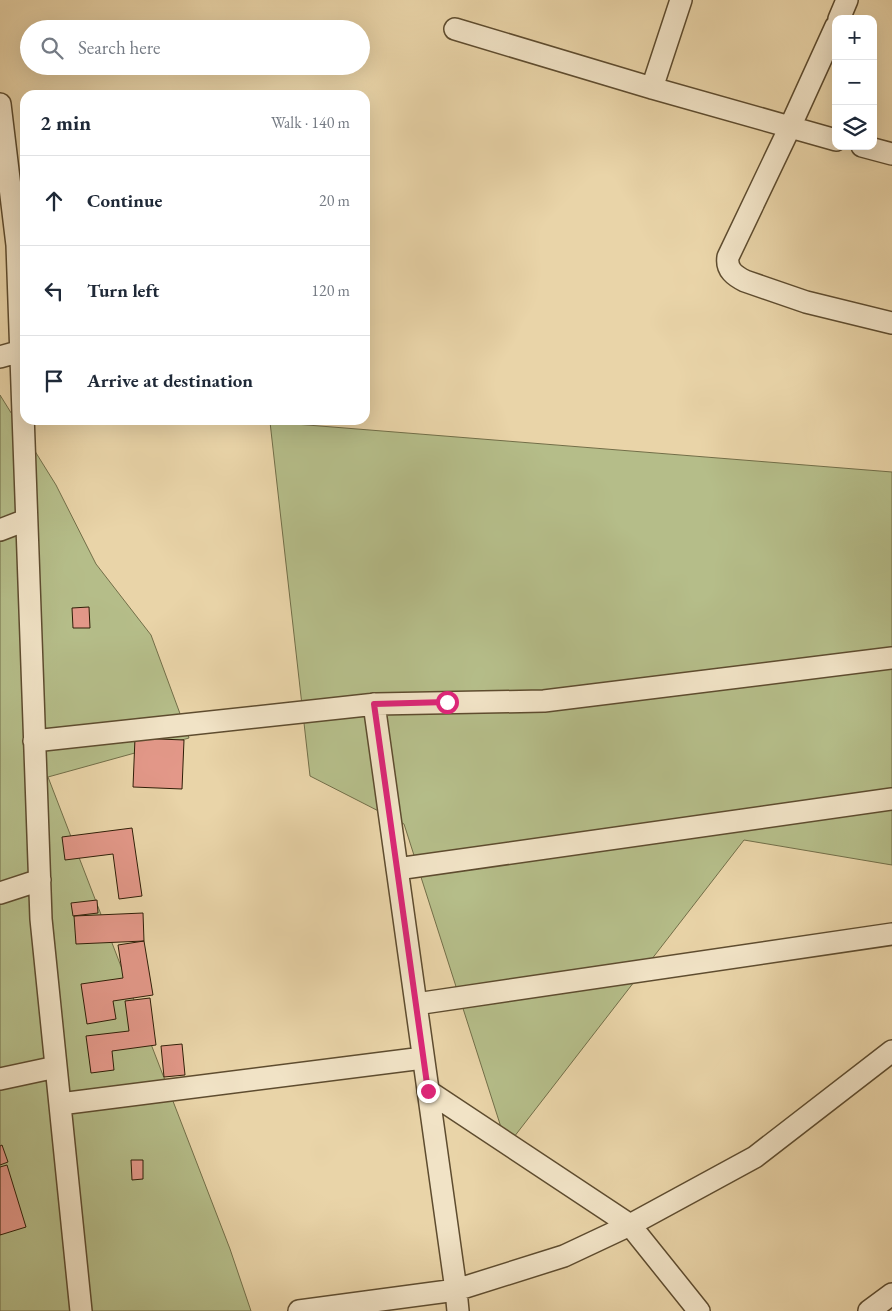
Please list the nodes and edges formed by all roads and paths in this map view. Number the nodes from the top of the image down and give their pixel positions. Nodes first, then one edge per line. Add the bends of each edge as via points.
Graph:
1 (681, 0) edge
2 (847, 0) edge
3 (841, 15) edge
4 (455, 29) dead end
5 (832, 35) edge
6 (652, 88) junction
7 (0, 104) edge
8 (790, 127) junction
9 (832, 139) edge
10 (877, 150) edge
11 (892, 154) edge
12 (892, 323) edge
13 (20, 325) edge
14 (20, 351) edge
15 (0, 357) edge
16 (23, 425) edge
17 (26, 520) junction
18 (0, 530) edge
19 (892, 658) edge
20 (374, 704) junction
21 (34, 741) junction
22 (892, 799) edge
23 (397, 869) junction
24 (40, 880) junction
25 (0, 893) edge
26 (892, 934) edge
27 (416, 1004) junction
28 (892, 1051) edge
29 (423, 1058) junction
30 (56, 1067) junction
31 (0, 1080) edge
32 (428, 1091) junction
33 (60, 1104) junction
34 (630, 1226) junction
35 (456, 1290) junction
36 (892, 1294) edge
37 (81, 1311) edge
38 (299, 1311) edge
39 (458, 1311) edge
40 (699, 1311) edge
41 (869, 1311) edge

1 - 6 street
2 - 3 street
4 - 6 street
5 - 8 street
6 - 8 street
7 - 13 street via 17,246
8 - 9 street
8 - 12 street via 728,257 728,266 736,277 745,281 806,302
10 - 11 street
14 - 15 street
16 - 17 street
17 - 18 street
17 - 21 street
19 - 20 street via 544,700
20 - 21 street
20 - 23 street
21 - 24 street
22 - 23 street
23 - 27 street
24 - 25 street
24 - 30 street
26 - 27 street
27 - 29 street
28 - 34 street via 754,1157
29 - 32 street
29 - 33 street
30 - 31 street
30 - 33 street
32 - 34 street
32 - 35 street
33 - 37 street
34 - 35 street via 564,1256
34 - 40 street
35 - 38 street
35 - 39 street
36 - 41 street

